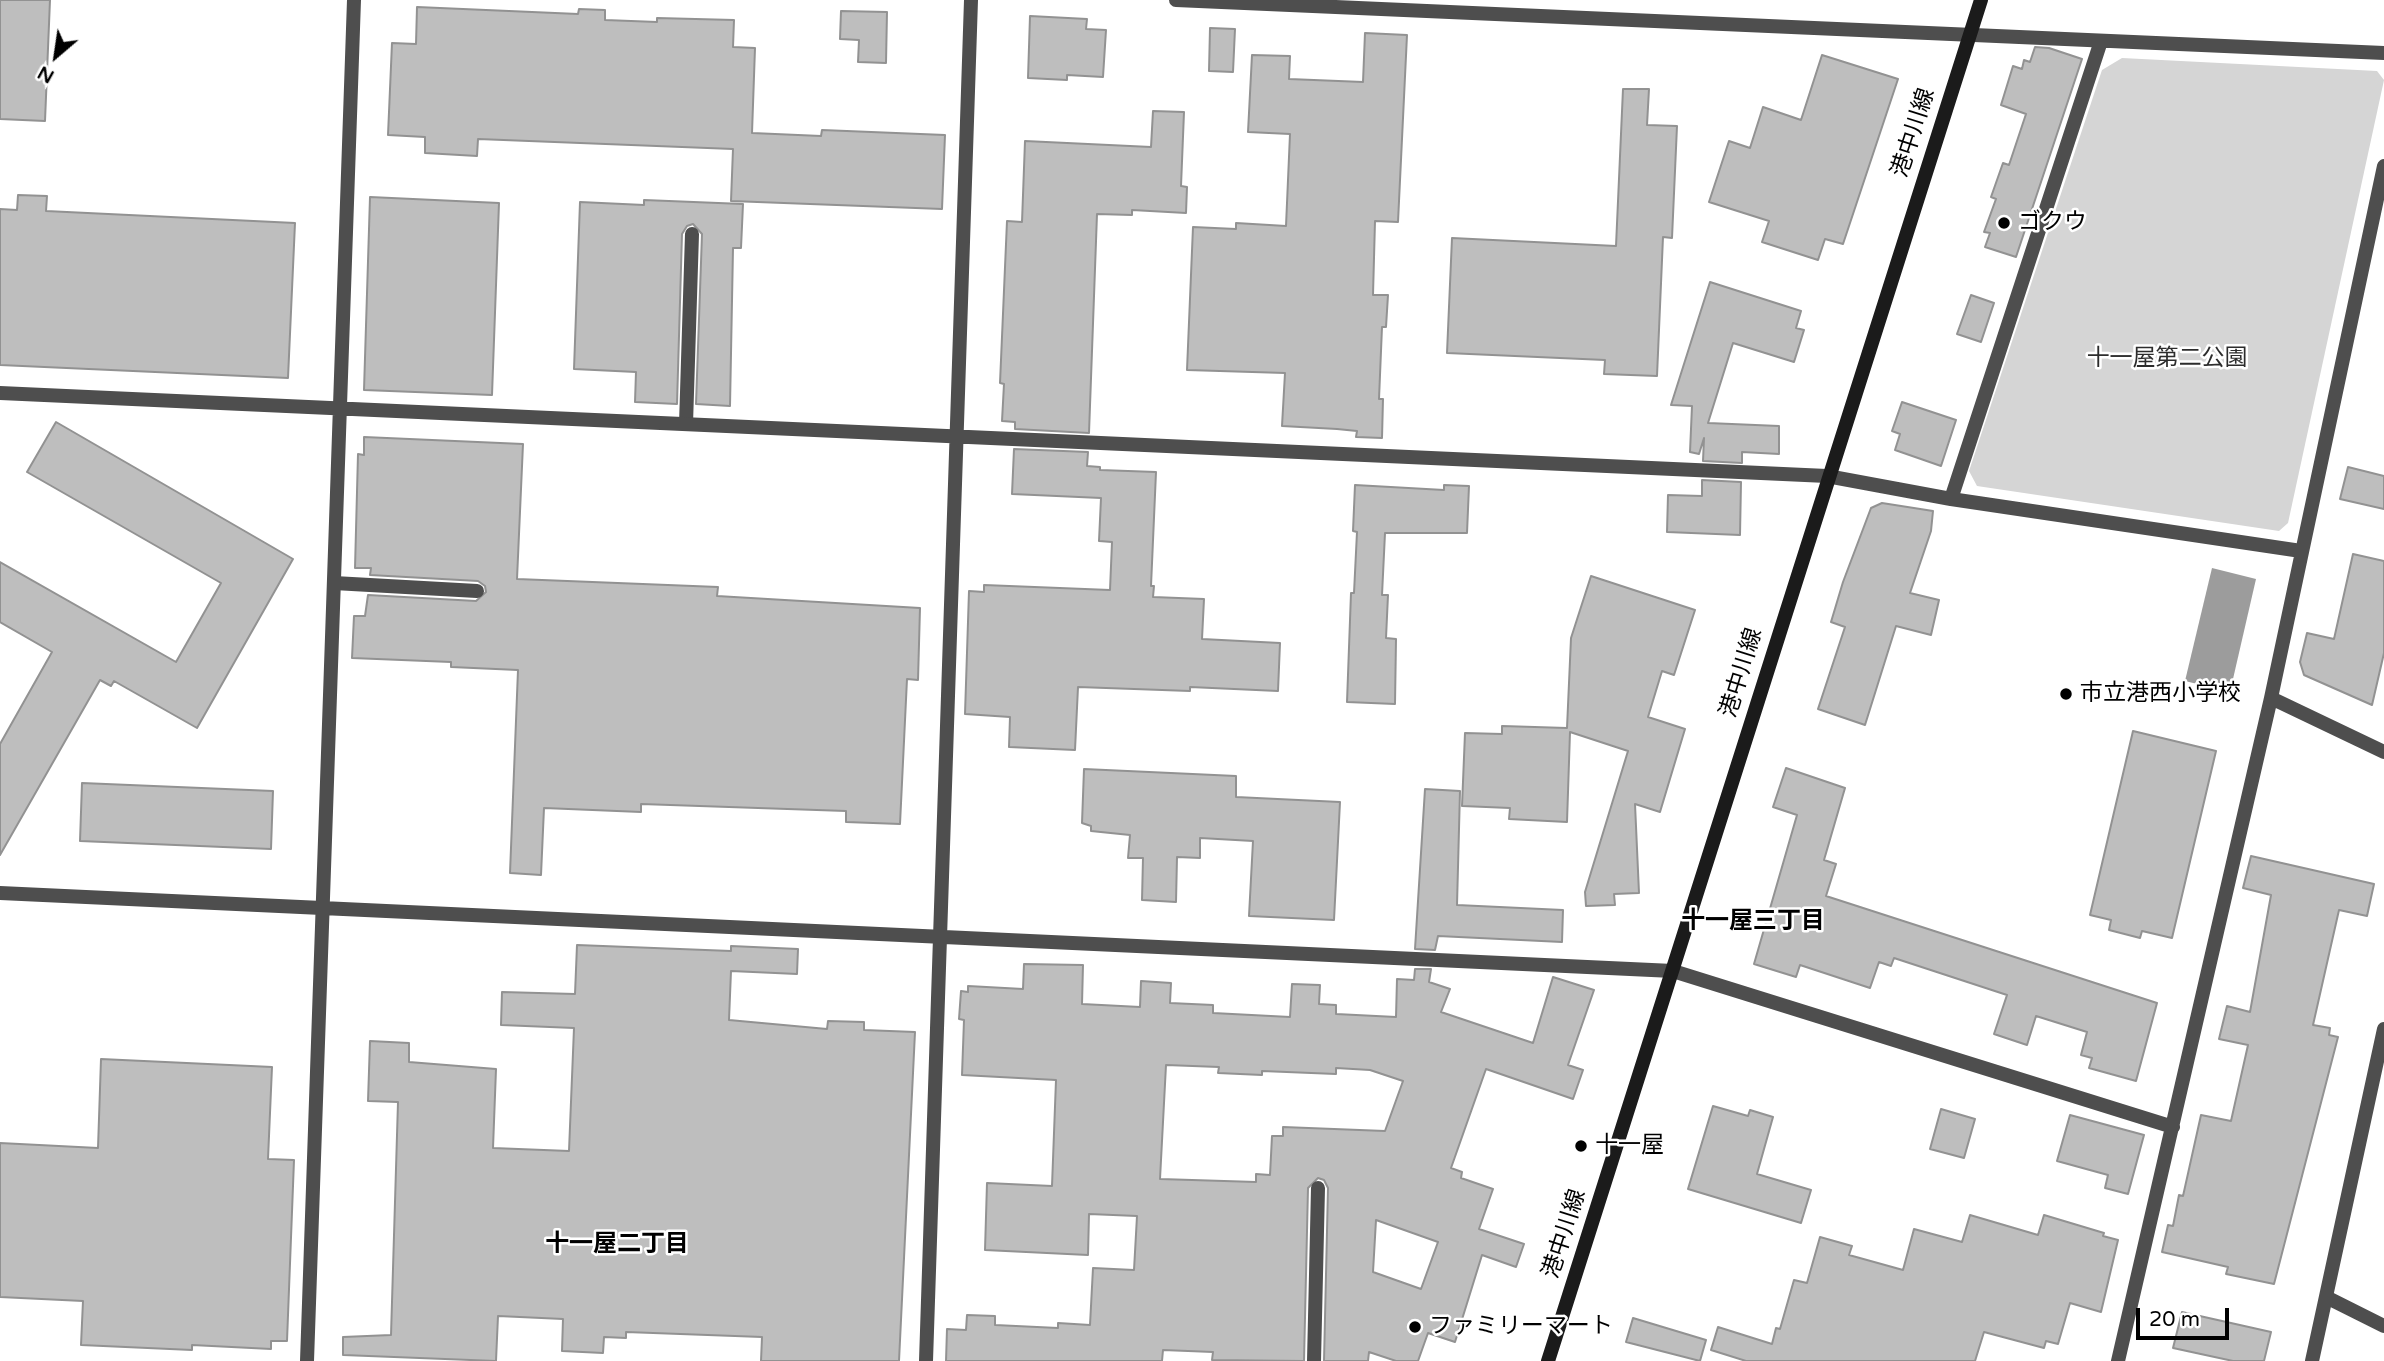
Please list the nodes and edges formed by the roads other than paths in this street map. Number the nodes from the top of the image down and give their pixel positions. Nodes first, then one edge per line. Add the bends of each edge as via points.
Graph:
1 (355, 0) edge
2 (971, 0) edge
3 (1176, 0) edge
4 (1981, 0) edge
5 (1970, 35) junction
6 (2101, 41) junction
7 (2384, 53) edge
8 (2384, 166) edge
9 (692, 234) dead end
10 (0, 393) edge
11 (340, 408) junction
12 (686, 424) junction
13 (957, 436) junction
14 (1828, 476) junction
15 (1951, 499) junction
16 (2301, 551) junction
17 (334, 583) junction
18 (477, 591) dead end
19 (2271, 698) junction
20 (2384, 752) edge
21 (0, 893) edge
22 (323, 908) junction
23 (940, 937) junction
24 (1673, 971) junction
25 (2384, 1029) edge
26 (2173, 1127) junction
27 (1318, 1188) dead end
28 (2326, 1297) junction
29 (2384, 1326) edge
30 (307, 1361) edge
31 (926, 1361) edge
32 (1314, 1361) edge
33 (1548, 1361) edge
34 (2119, 1361) edge
35 (2312, 1361) edge

1 - 11 street
2 - 13 street
3 - 5 street
4 - 5 main road, 港中川線
5 - 6 street
5 - 14 main road, 港中川線
6 - 7 street
6 - 15 street
8 - 16 street
9 - 12 street
10 - 11 street
11 - 12 street
11 - 17 street
12 - 13 street
13 - 14 street
13 - 23 street
14 - 15 street
14 - 24 main road, 港中川線
15 - 16 street
16 - 19 street
17 - 18 street
17 - 22 street
19 - 20 street
19 - 26 street
21 - 22 street
22 - 23 street
22 - 30 street
23 - 24 street
23 - 31 street
24 - 26 street
24 - 33 main road, 港中川線
25 - 28 street
26 - 34 street
27 - 32 street
28 - 29 street
28 - 35 street

